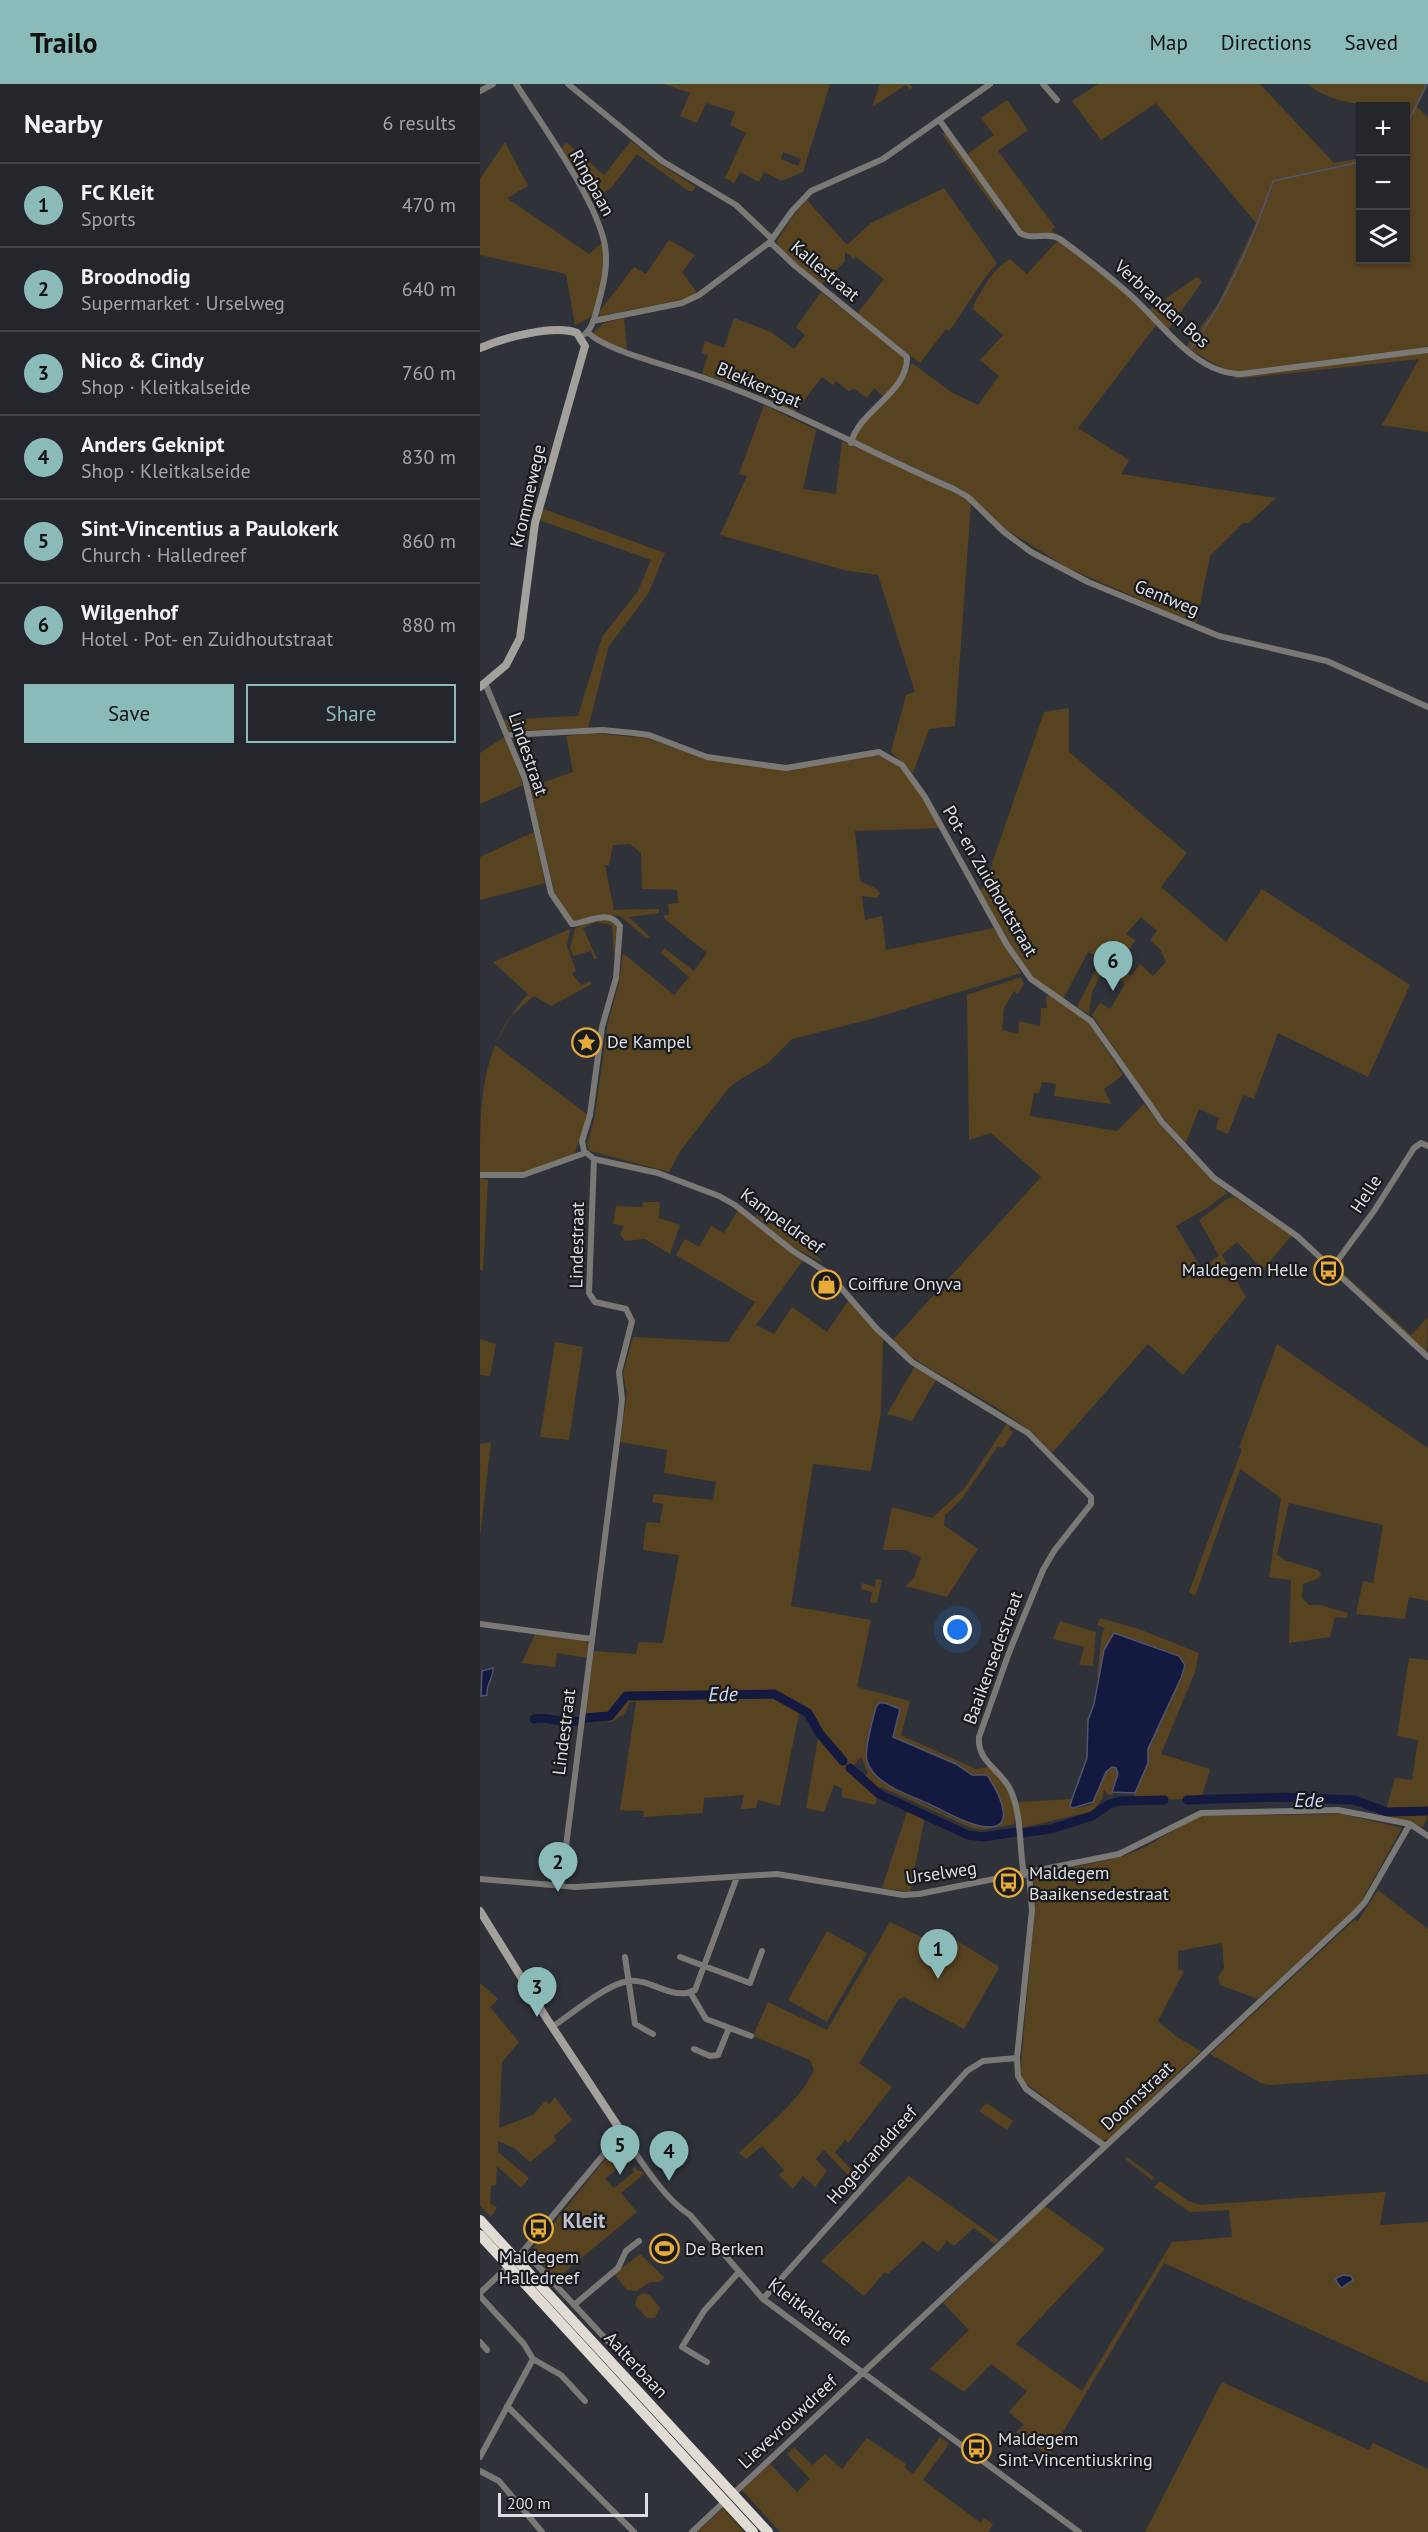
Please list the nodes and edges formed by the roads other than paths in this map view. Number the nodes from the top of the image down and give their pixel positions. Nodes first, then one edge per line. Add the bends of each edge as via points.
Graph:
1 (493, 84) edge
2 (516, 84) edge
3 (568, 84) edge
4 (990, 84) edge
5 (1043, 84) edge
6 (480, 91) edge
7 (1057, 100) dead end
8 (940, 121) junction
9 (771, 241) junction
10 (593, 321) junction
11 (585, 335) junction
12 (480, 348) edge
13 (1428, 350) edge
14 (851, 443) junction
15 (917, 472) joint
16 (483, 685) edge
17 (1428, 707) edge
18 (508, 735) junction
19 (1428, 1146) edge
20 (585, 1153) junction
21 (594, 1159) junction
22 (480, 1175) edge
23 (1332, 1268) junction
24 (1428, 1357) edge
25 (1089, 1494) joint
26 (480, 1624) edge
27 (592, 1640) junction
28 (1410, 1824) junction
29 (1428, 1836) edge
30 (1026, 1874) junction
31 (737, 1877) junction
32 (480, 1879) edge
33 (561, 1886) junction
34 (480, 1911) edge
35 (762, 1951) dead end
36 (625, 1957) dead end
37 (680, 1957) dead end
38 (705, 1966) junction
39 (628, 1981) junction
40 (690, 1992) junction
41 (552, 2027) junction
42 (729, 2028) junction
43 (653, 2034) dead end
44 (751, 2036) dead end
45 (694, 2049) dead end
46 (1017, 2058) junction
47 (623, 2134) junction
48 (1105, 2146) junction
49 (480, 2220) edge
50 (480, 2235) edge
51 (639, 2241) dead end
52 (516, 2259) junction
53 (738, 2273) junction
54 (480, 2295) edge
55 (763, 2299) junction
56 (574, 2305) junction
57 (480, 2342) edge
58 (487, 2350) dead end
59 (532, 2359) junction
60 (707, 2362) dead end
61 (630, 2365) dead end
62 (863, 2372) junction
63 (585, 2401) dead end
64 (507, 2406) junction
65 (480, 2457) edge
66 (480, 2471) edge
67 (729, 2497) junction
68 (542, 2532) edge
69 (634, 2532) edge
70 (692, 2532) edge
71 (753, 2532) edge
72 (768, 2532) edge
73 (1079, 2532) edge

1 - 6 street
2 - 10 street, Ringbaan via 590,206 603,236 605,276
3 - 9 street, Kallestraat via 662,161 736,205
4 - 8 street
5 - 7 street
8 - 9 street via 883,159 811,191 798,202
8 - 13 street, Verbranden Bos via 1020,233 1060,239 1123,288 1180,344 1220,371 1241,374
9 - 10 street, Kallestraat via 691,300
9 - 14 street, Kallestraat via 809,278 907,357 900,380 859,424
10 - 11 street, Ringbaan
11 - 12 street via 573,331 546,332
11 - 14 street, Blekkersgat via 748,393
11 - 16 street, Krommewege via 584,352 535,523 520,638 506,665
14 - 15 street, Blekkersgat
15 - 17 street, Gentweg via 961,492 1031,552 1088,582 1219,636 1327,661
16 - 18 street, Lindestraat
18 - 20 street, Lindestraat via 526,783 548,880 558,905 572,924 604,917 620,926 616,978 602,1027 590,1115 582,1141
18 - 23 street, Pot- en Zuidhoutstraat via 593,730 649,735 707,757 786,768 874,752 893,758 925,797 1025,973 1091,1021 1162,1122 1214,1178 1289,1230
19 - 23 street, Helle via 1421,1143 1414,1148
20 - 21 street
20 - 22 street via 523,1175
21 - 25 street, Kampeldreef via 658,1173 735,1205 828,1273 876,1329 912,1362 1023,1430
21 - 27 street, Lindestraat via 589,1293 595,1302 626,1309 632,1321 619,1372 622,1399
23 - 24 street, Pot- en Zuidhoutstraat
25 - 30 street, Baaikensedestraat via 1090,1503 1054,1551 1038,1582 979,1737 984,1760 1002,1776 1012,1794
26 - 27 street
27 - 33 street, Lindestraat
28 - 29 street, Urselweg
28 - 30 street, Urselweg via 1338,1810 1201,1813 1119,1854
28 - 48 street, Doornstraat via 1361,1906
30 - 31 street, Urselweg via 903,1895 793,1875
30 - 46 street via 1032,1910
31 - 33 street, Urselweg via 628,1886
31 - 38 street
32 - 33 street, Urselweg
34 - 41 street, Kleitkalseide
35 - 38 street via 750,1983
36 - 39 street
37 - 38 street
38 - 40 street via 698,1986
39 - 40 street via 680,1994
39 - 41 street
39 - 43 street via 634,2024
40 - 42 street via 706,2019
41 - 47 street, Kleitkalseide
42 - 44 street
42 - 45 street via 718,2055
46 - 48 street via 1018,2076 1026,2089
46 - 55 street, Hogebranddreef via 983,2061 967,2071
47 - 52 street
47 - 53 street, Kleitkalseide via 652,2175
48 - 62 street, Doornstraat
49 - 52 highway, Aalterbaan
50 - 52 highway, Aalterbaan
51 - 56 street via 626,2251 618,2268
52 - 54 street
52 - 56 street, Aalterbaan
52 - 67 highway, Aalterbaan
53 - 55 street, Kleitkalseide
53 - 60 street via 704,2311 682,2347
54 - 59 street via 524,2344
55 - 62 street, Kleitkalseide
56 - 61 street, Aalterbaan
57 - 58 street
59 - 63 street via 561,2375
59 - 64 street
62 - 67 street, Lievevrouwdreef
62 - 73 street, Kleitkalseide
64 - 65 street
64 - 69 street
66 - 68 street via 499,2481
67 - 70 street, Lievevrouwdreef
67 - 71 highway, Aalterbaan
67 - 72 highway, Aalterbaan

